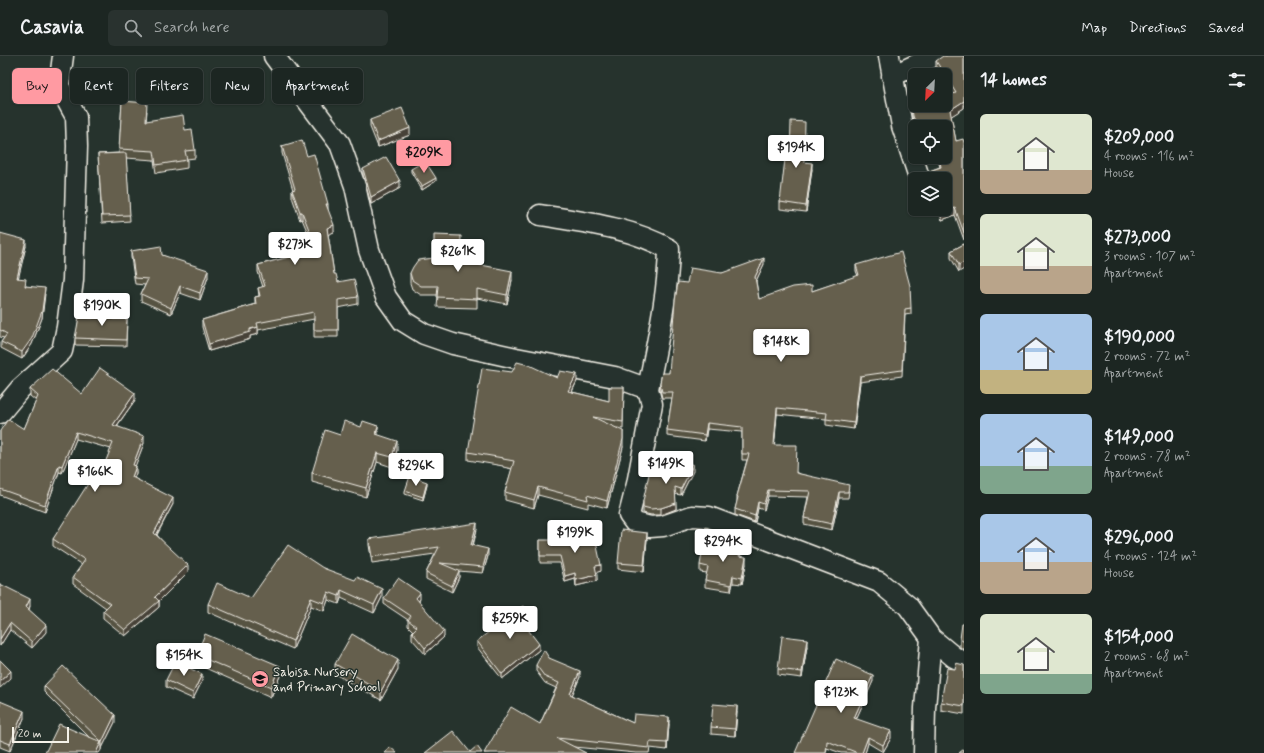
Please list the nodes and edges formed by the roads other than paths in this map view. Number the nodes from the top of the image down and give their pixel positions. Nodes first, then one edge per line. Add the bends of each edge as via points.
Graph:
1 (63, 56) edge
2 (274, 56) edge
3 (889, 56) edge
4 (935, 56) edge
5 (892, 76) junction
6 (917, 172) edge
7 (540, 215) dead end
8 (648, 389) junction
9 (0, 413) edge
10 (931, 638) junction
11 (964, 662) edge
12 (924, 753) edge

1 - 9 street via 59,86 76,117 77,146 72,280 67,327 62,351 20,389
2 - 8 street via 340,144 355,186 369,250 386,297 403,321 424,334 453,344 615,377
3 - 5 street
4 - 5 street
5 - 6 street via 902,126
7 - 8 street via 627,232 655,241 668,249 664,304
8 - 10 street via 652,404 629,515 635,523 650,527 663,526 692,516 709,517 828,562 879,582 908,606
10 - 11 street
10 - 12 street

